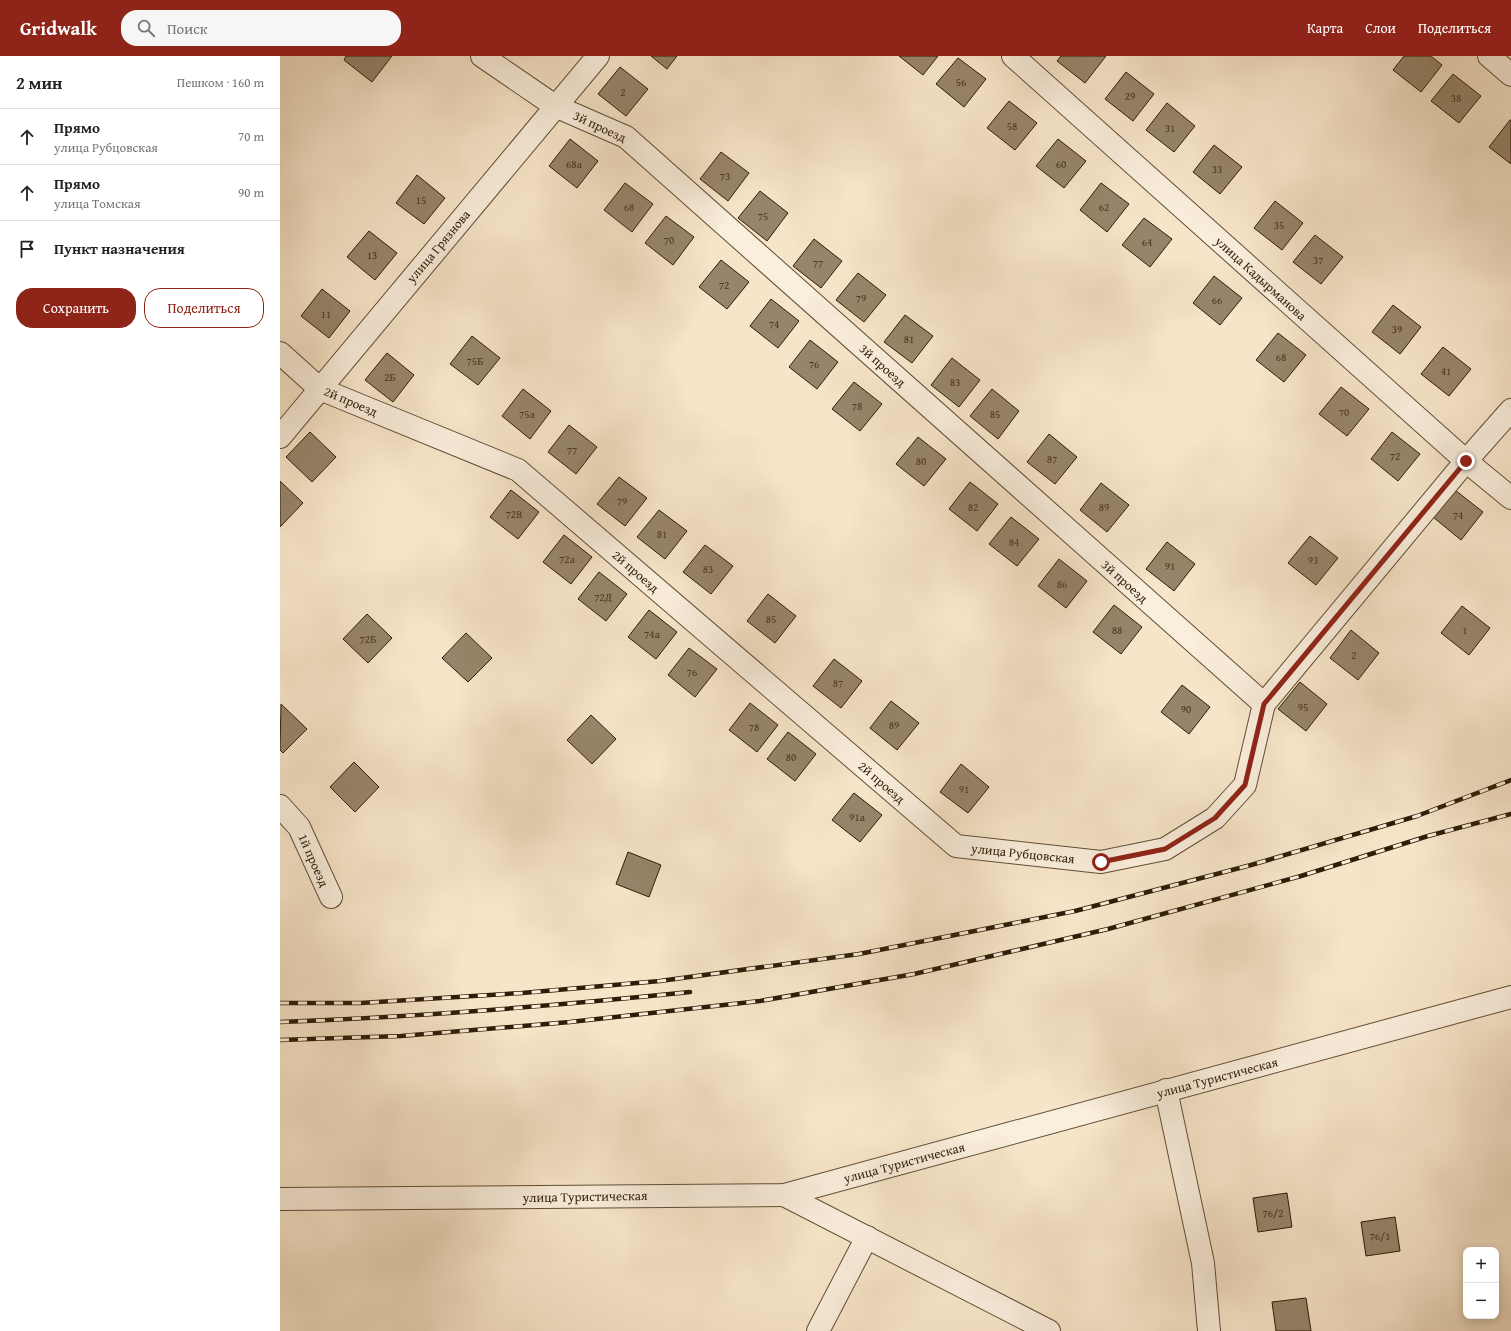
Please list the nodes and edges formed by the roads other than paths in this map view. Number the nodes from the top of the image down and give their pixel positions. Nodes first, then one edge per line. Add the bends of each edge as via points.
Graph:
1 (482, 56) edge
2 (598, 56) edge
3 (1013, 56) edge
4 (1489, 56) edge
5 (1511, 76) edge
6 (555, 106) junction
7 (280, 353) edge
8 (320, 389) junction
9 (1511, 410) edge
10 (280, 437) edge
11 (1466, 461) junction
12 (1511, 498) edge
13 (1264, 704) junction
14 (280, 806) edge
15 (956, 846) joint
16 (331, 897) dead end
17 (1511, 996) edge
18 (1166, 1090) junction
19 (784, 1194) junction
20 (280, 1199) edge
21 (867, 1237) junction
22 (818, 1331) edge
23 (1049, 1331) edge
24 (1209, 1331) edge

1 - 6 street, 3й проезд
2 - 6 street, улица Грязнова
3 - 11 street, улица Кадырманова
4 - 5 street
6 - 8 street, улица Грязнова
6 - 13 street, 3й проезд via 626,137
7 - 8 street, 2й проезд
8 - 10 street, улица Грязнова
8 - 15 street, 2й проезд via 518,470
9 - 11 street
11 - 12 street, улица Кадырманова
11 - 13 street
13 - 15 street, улица Рубцовская via 1245,785 1215,818 1165,849 1101,862
14 - 16 street, 1й проезд via 299,827
17 - 18 street, улица Туристическая
18 - 19 street, улица Туристическая
18 - 24 street via 1203,1262
19 - 20 street, улица Туристическая
19 - 21 street
21 - 22 street
21 - 23 street

